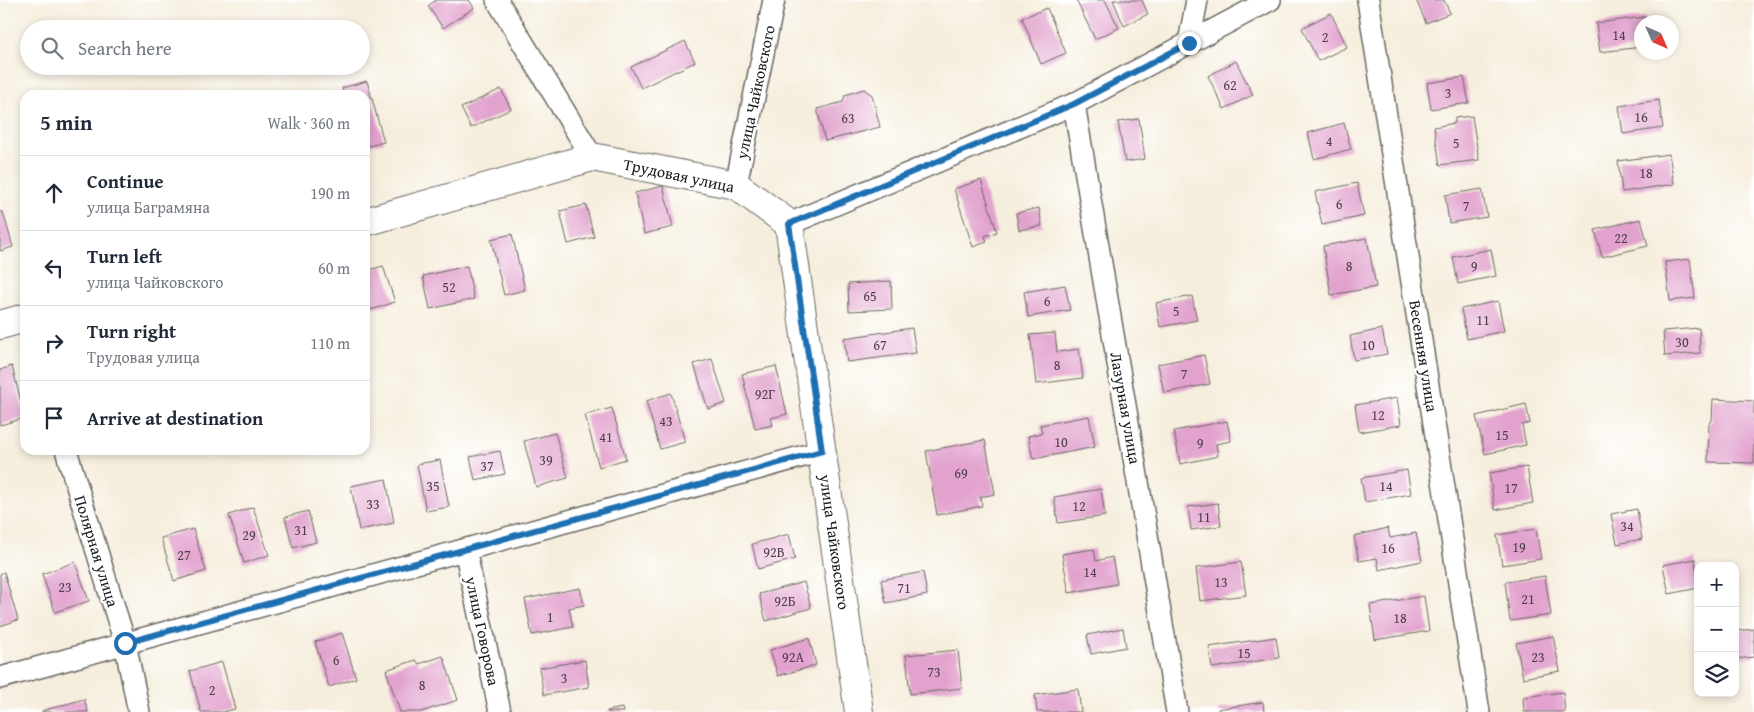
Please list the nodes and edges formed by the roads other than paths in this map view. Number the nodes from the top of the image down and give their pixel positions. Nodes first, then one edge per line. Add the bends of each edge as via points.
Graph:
1 (497, 0) edge
2 (774, 0) edge
3 (1197, 0) edge
4 (1270, 0) edge
5 (1368, 0) edge
6 (1189, 43) junction
7 (1074, 104) junction
8 (592, 157) junction
9 (736, 185) junction
10 (370, 221) edge
11 (789, 224) junction
12 (20, 319) edge
13 (0, 324) edge
14 (822, 451) junction
15 (68, 455) edge
16 (466, 549) junction
17 (125, 643) junction
18 (0, 678) edge
19 (138, 712) edge
20 (500, 712) edge
21 (859, 712) edge
22 (1177, 712) edge
23 (1479, 712) edge

1 - 8 street
2 - 9 street, улица Чайковского
3 - 6 street
4 - 6 street
5 - 23 street, Весенняя улица
6 - 7 street
7 - 11 street
7 - 22 street, Лазурная улица
8 - 9 main road, Трудовая улица
8 - 10 main road, Трудовая улица
9 - 11 main road, Трудовая улица
11 - 14 main road, улица Чайковского
12 - 13 main road
14 - 16 street
14 - 21 main road, улица Чайковского
15 - 17 street, Полярная улица
16 - 17 street
16 - 20 street, улица Говорова
17 - 18 street
17 - 19 street, Полярная улица

